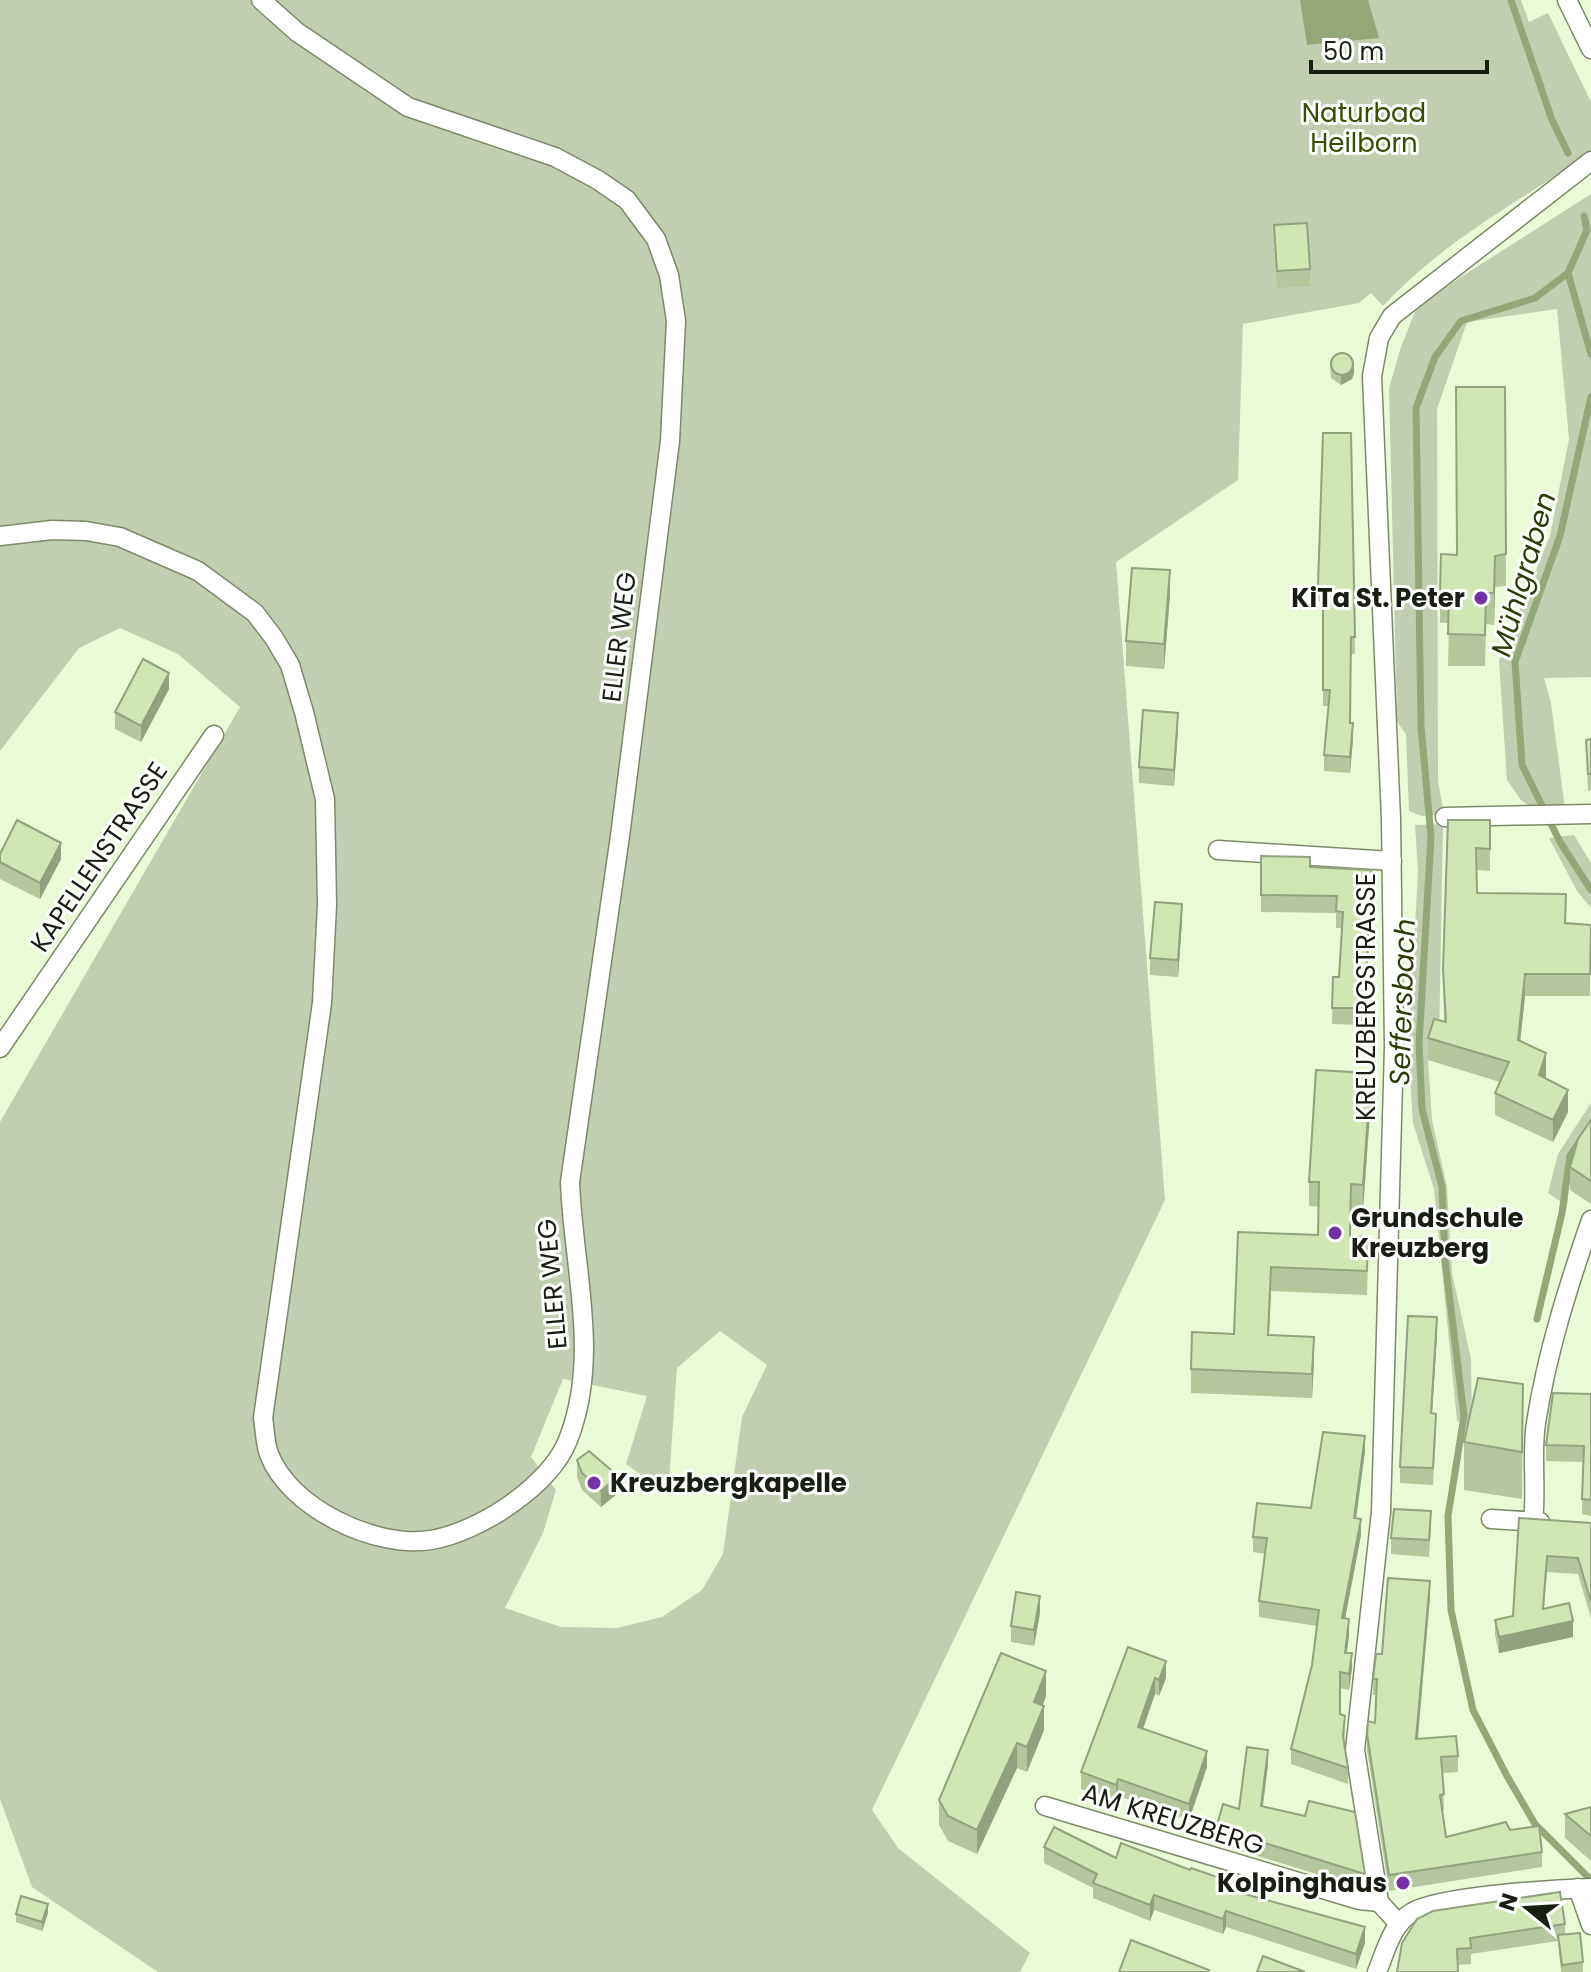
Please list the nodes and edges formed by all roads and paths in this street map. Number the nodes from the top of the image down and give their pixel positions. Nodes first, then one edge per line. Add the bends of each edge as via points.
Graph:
1 (261, 0) edge
2 (1567, 0) edge
3 (1591, 49) edge
4 (1591, 161) edge
5 (0, 536) edge
6 (214, 735) dead end
7 (1591, 814) edge
8 (1445, 817) dead end
9 (1218, 850) dead end
10 (1392, 861) junction
11 (0, 1048) edge
12 (1591, 1220) edge
13 (1491, 1519) dead end
14 (1533, 1521) junction
15 (1562, 1524) edge
16 (1045, 1806) dead end
17 (1584, 1888) edge
18 (1379, 1902) junction
19 (1399, 1924) junction
20 (1591, 1925) edge
21 (1377, 1972) edge

1 - 5 street, ELLER WEG via 297,32 408,107 555,157 627,200 656,239 669,275 676,321 670,441 570,1182 572,1240 584,1316 580,1401 568,1442 545,1475 512,1505 430,1540 384,1537 316,1510 290,1486 269,1454 263,1418 322,1003 327,905 325,799 290,665 255,613 198,571 161,553 86,531
2 - 3 street
4 - 10 street, KREUZBERGSTRASSE via 1392,316 1379,338 1372,376
6 - 11 street, KAPELLENSTRASSE
7 - 8 street
9 - 10 street
10 - 18 street, KREUZBERGSTRASSE via 1394,1047 1381,1512 1355,1750
12 - 14 street via 1557,1318 1536,1426
13 - 14 street
14 - 15 street
16 - 18 street, AM KREUZBERG via 1257,1872
17 - 19 street via 1438,1905 1411,1912
17 - 20 street
18 - 19 street
19 - 21 street

